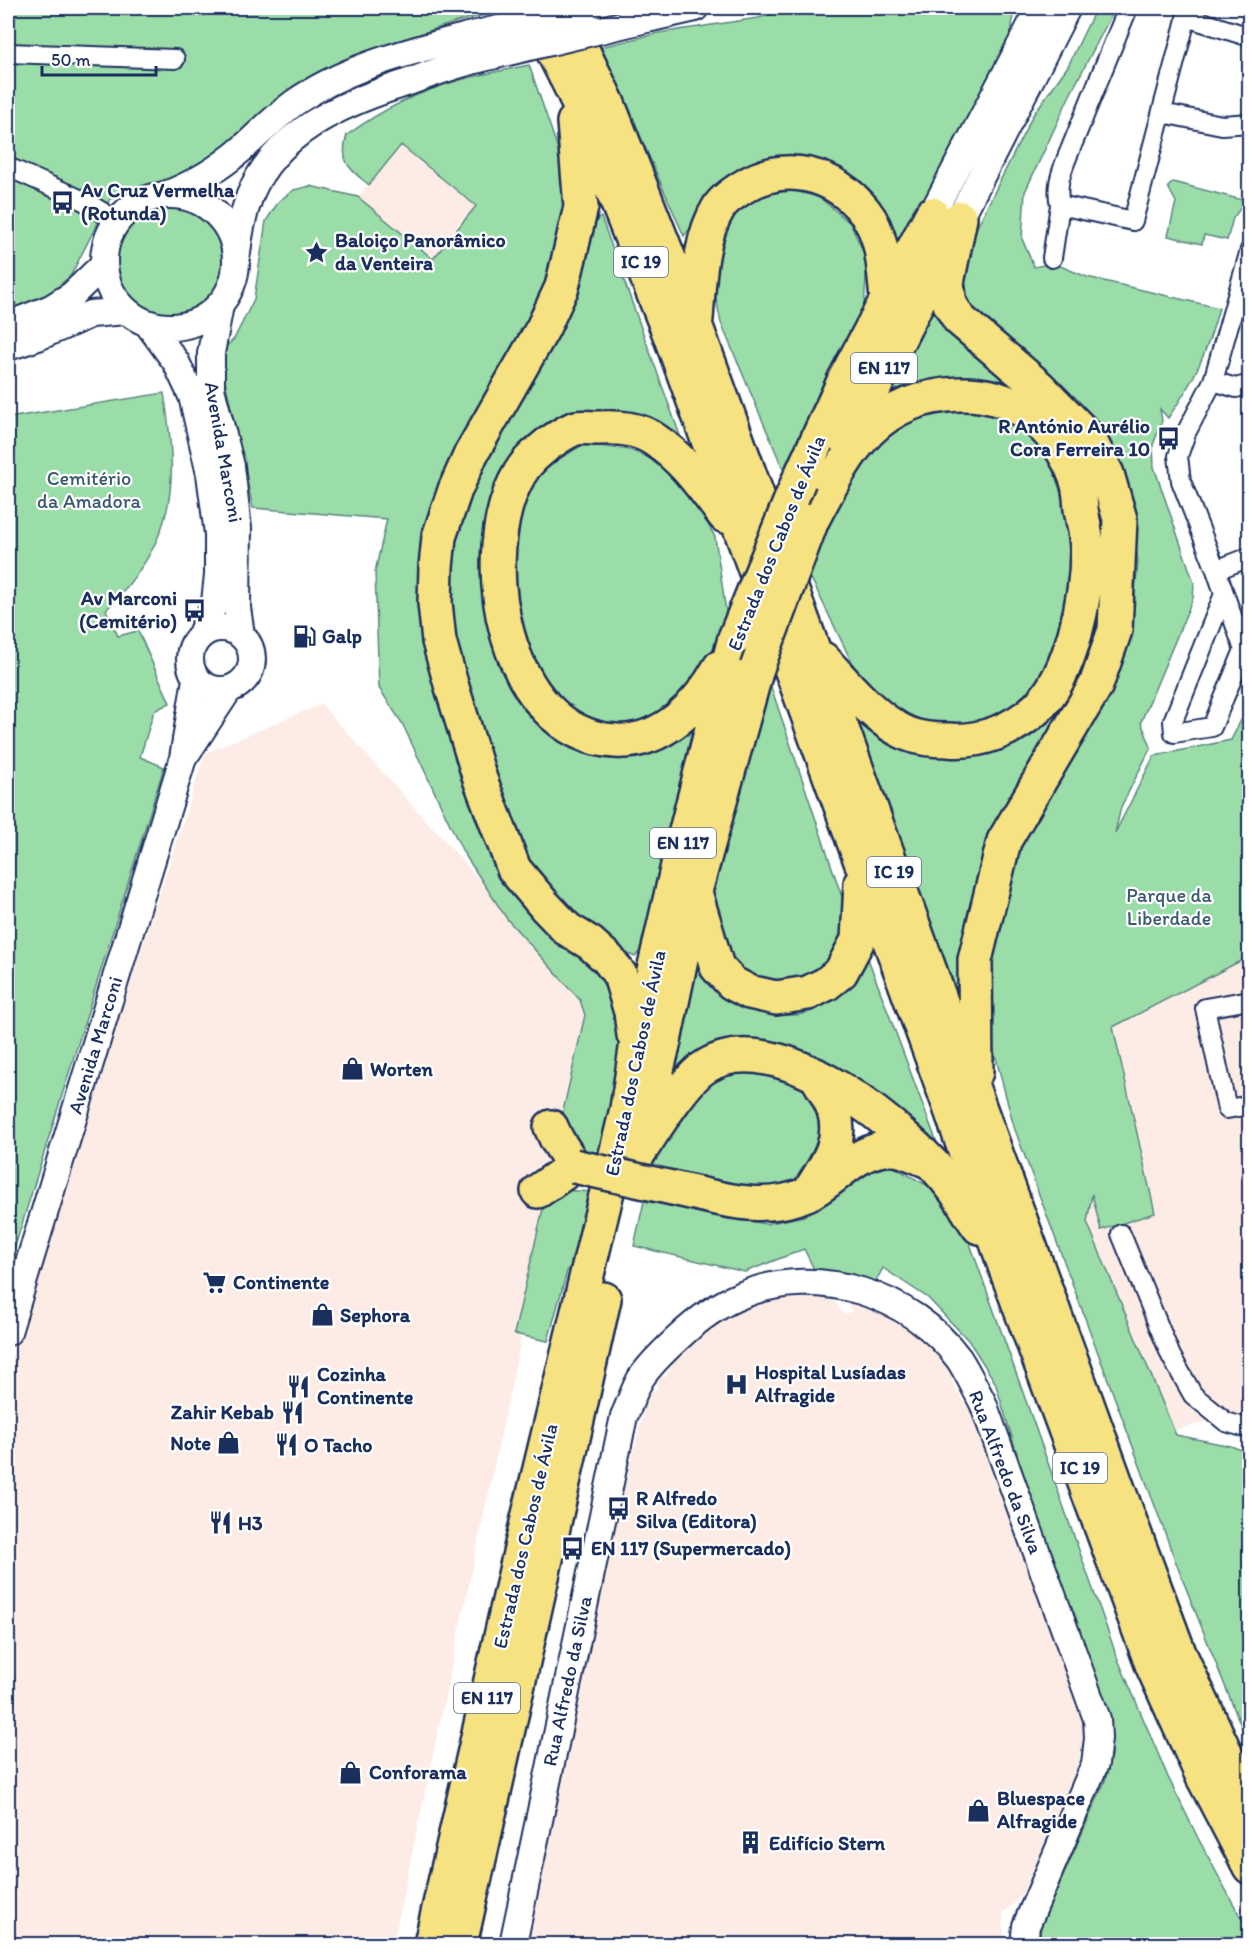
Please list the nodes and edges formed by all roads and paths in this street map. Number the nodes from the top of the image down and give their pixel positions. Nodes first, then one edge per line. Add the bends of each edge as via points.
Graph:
1 (531, 8) edge
2 (562, 8) edge
3 (588, 8) edge
4 (695, 8) edge
5 (1040, 8) edge
6 (1067, 8) edge
7 (1128, 8) edge
8 (1188, 12) edge
9 (657, 13) edge
10 (1030, 20) edge
11 (1250, 37) edge
12 (8, 53) edge
13 (175, 59) dead end
14 (574, 93) junction
15 (1162, 113) junction
16 (1250, 123) edge
17 (8, 167) edge
18 (165, 195) junction
19 (1060, 205) junction
20 (946, 216) junction
21 (117, 221) junction
22 (1250, 250) edge
23 (236, 256) junction
24 (1052, 258) dead end
25 (103, 265) junction
26 (886, 300) junction
27 (220, 305) junction
28 (126, 311) junction
29 (148, 324) junction
30 (8, 325) edge
31 (696, 327) junction
32 (8, 347) edge
33 (1213, 381) junction
34 (1250, 384) edge
35 (812, 520) junction
36 (746, 544) junction
37 (1250, 558) edge
38 (1216, 570) junction
39 (1224, 594) junction
40 (201, 634) junction
41 (241, 635) junction
42 (735, 638) junction
43 (814, 648) junction
44 (196, 679) junction
45 (229, 689) junction
46 (183, 758) junction
47 (862, 867) junction
48 (695, 891) junction
49 (1250, 999) edge
50 (636, 1049) junction
51 (816, 1075) junction
52 (976, 1095) junction
53 (1250, 1105) edge
54 (551, 1127) dead end
55 (636, 1158) junction
56 (927, 1160) junction
57 (574, 1166) junction
58 (538, 1191) dead end
59 (808, 1193) junction
60 (1121, 1234) dead end
61 (1006, 1269) junction
62 (8, 1332) edge
63 (1250, 1430) edge
64 (1250, 1806) edge
65 (1250, 1867) edge
66 (431, 1944) edge
67 (460, 1944) edge
68 (513, 1944) edge
69 (1024, 1944) edge

1 - 14 highway, IC 19
2 - 31 highway, IC 19 via 608,104
3 - 18 street, bridge via 408,52 357,70 296,102 216,168
4 - 9 street
5 - 10 street
6 - 20 street
7 - 19 street via 1059,178
8 - 11 street
8 - 15 street
9 - 23 street, bridge via 479,59 355,101 312,124 291,139 250,194
10 - 20 street
12 - 13 street
14 - 36 highway, IC 19 via 670,335
14 - 50 highway via 581,207 562,287 455,490 439,537 435,603 439,641 451,684 480,779 514,869 567,929 590,943 620,975
15 - 16 street via 1222,125
15 - 19 street via 1133,222
17 - 21 street via 84,201
18 - 21 street via 133,206
18 - 23 street via 186,197 205,205 220,218 231,236
19 - 24 street
20 - 26 highway, Estrada dos Cabos de Ávila / EN 117
20 - 35 highway, Estrada dos Cabos de Ávila / EN 117
20 - 52 highway via 950,304 959,319 1039,387 1088,436 1107,474 1120,519 1114,630 1096,685 1004,841 975,960
21 - 25 street via 104,248
22 - 33 street
23 - 27 street via 230,290
25 - 28 street via 106,282
25 - 30 street via 72,295
26 - 31 highway via 882,255 866,213 837,185 815,176 794,172 772,175 753,180 719,206 708,230
26 - 42 highway, Estrada dos Cabos de Ávila / EN 117, bridge via 799,480
27 - 29 street via 187,326
27 - 41 street, Avenida Marconi via 211,353 211,389 231,466
28 - 29 street
28 - 32 street via 91,314
29 - 40 street, Avenida Marconi via 176,362 192,396 210,474 218,534 218,575 215,602
31 - 43 highway, IC 19
33 - 34 street via 1236,388
33 - 38 street via 1182,443 1178,467
35 - 43 highway via 853,447 873,426 892,411 918,400 937,394 965,393 998,397 1018,406 1038,420 1056,441 1077,480 1087,549 1081,610 1071,650 1054,685 1038,707 990,736 964,742 907,734 878,715
35 - 48 highway, Estrada dos Cabos de Ávila / EN 117, bridge via 757,668
36 - 42 highway via 688,468 653,438 614,427 576,428 535,454 520,473 508,499 497,560 501,611 523,676 552,714 576,730 605,740 625,742 654,733 681,718 711,683
36 - 47 highway, IC 19
37 - 38 street
38 - 39 street
39 - 39 street via 1173,722 1174,734 1212,727 1244,650
40 - 41 street via 227,628
40 - 44 street via 189,660
41 - 45 street via 250,648 251,668 240,684
42 - 50 highway, Estrada dos Cabos de Ávila / EN 117
43 - 52 highway, IC 19
44 - 45 street via 211,689
44 - 46 street, Avenida Marconi
45 - 46 street, Avenida Marconi
46 - 62 street, Avenida Marconi
47 - 48 highway via 858,940 841,972 826,984 792,997 776,999 732,983 717,966
47 - 61 highway, IC 19
48 - 55 highway, Estrada dos Cabos de Ávila / EN 117
49 - 53 street via 1205,1008 1227,1109
50 - 66 highway, Estrada dos Cabos de Ávila / EN 117 via 627,1109 522,1542
51 - 55 highway via 756,1056 725,1058 704,1067 685,1086
51 - 56 highway via 882,1117
51 - 59 highway via 834,1109 837,1138 828,1163
52 - 64 highway, IC 19 via 1179,1653
54 - 57 highway
55 - 67 highway, Estrada dos Cabos de Ávila / EN 117
56 - 59 highway via 896,1149 875,1150
56 - 61 highway via 953,1188
57 - 58 highway
57 - 59 highway, bridge via 731,1202 759,1205
60 - 63 street via 1171,1356 1193,1395 1226,1422
61 - 65 highway, IC 19 via 1153,1667 1202,1775
68 - 69 street, Rua Alfredo da Silva via 624,1416 641,1379 693,1324 742,1294 807,1283 837,1285 885,1299 911,1314 939,1337 972,1380 1097,1719 1095,1764 1026,1926

